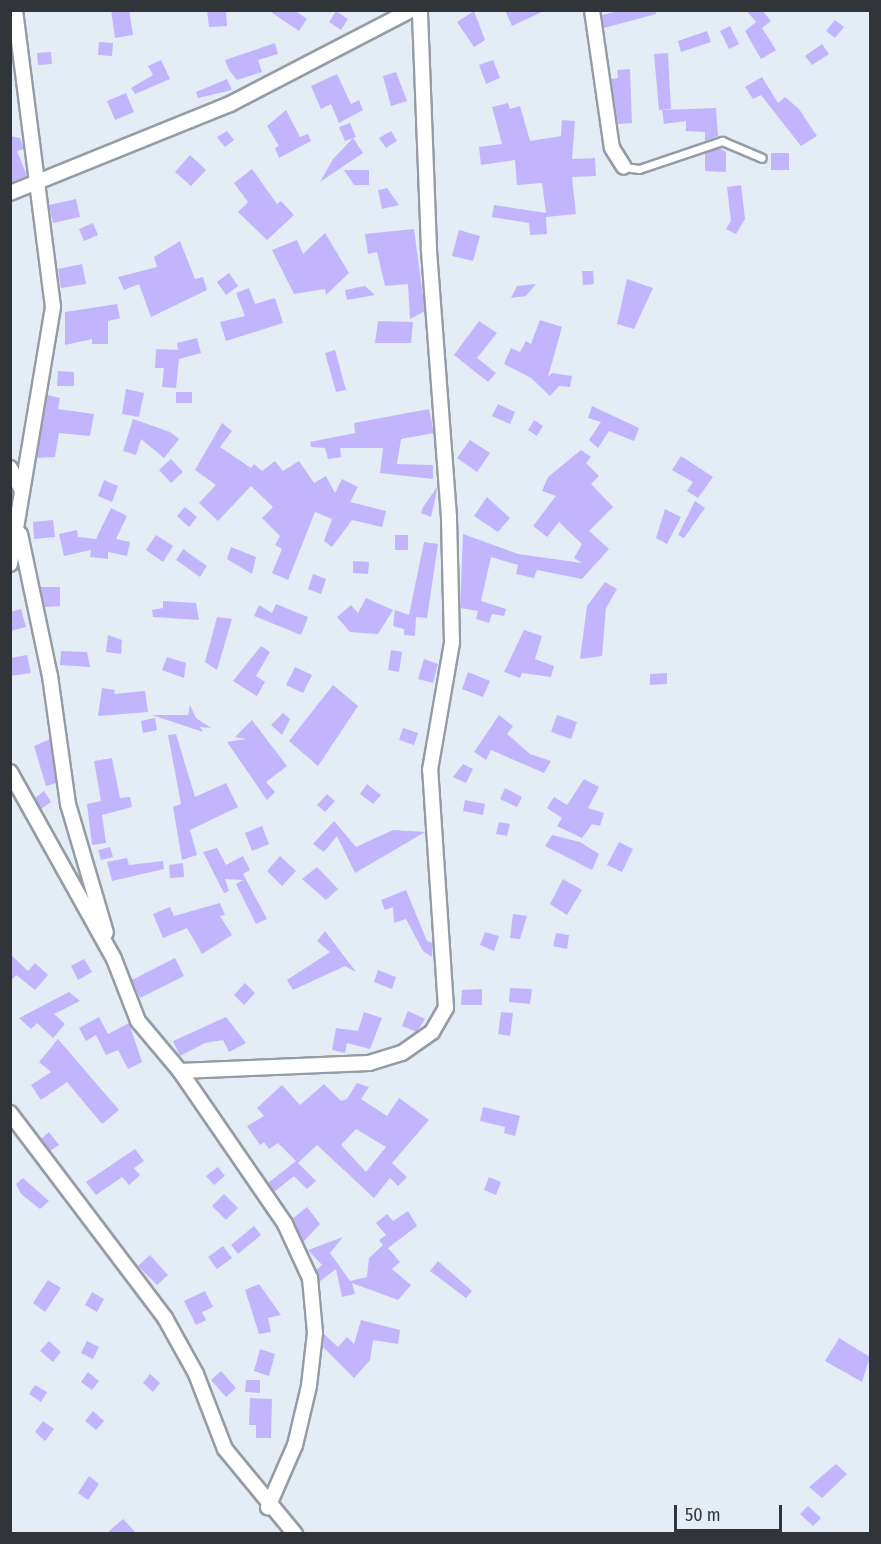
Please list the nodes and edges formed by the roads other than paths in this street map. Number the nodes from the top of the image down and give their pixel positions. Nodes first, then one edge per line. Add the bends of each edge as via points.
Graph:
1 (15, 10) edge
2 (411, 10) edge
3 (420, 10) edge
4 (592, 10) edge
5 (762, 158) dead end
6 (624, 167) joint
7 (38, 180) junction
8 (10, 193) edge
9 (10, 468) edge
10 (21, 489) junction
11 (19, 529) junction
12 (10, 564) edge
13 (10, 772) edge
14 (114, 960) junction
15 (180, 1071) junction
16 (10, 1113) edge
17 (268, 1507) junction
18 (295, 1533) edge

1 - 7 street
2 - 7 street via 230,104
3 - 15 street via 429,248 449,517 452,642 430,770 446,1008 432,1032 410,1048 369,1063
4 - 6 street via 612,148
5 - 6 lane via 722,141 639,169
7 - 8 street
7 - 10 street via 53,307
9 - 10 street
10 - 11 street
11 - 12 street
11 - 14 street via 50,676 68,804
13 - 14 street
14 - 15 street via 138,1021
15 - 17 street via 285,1224 310,1278 315,1333 309,1386 295,1445
16 - 17 street via 165,1318 196,1374 225,1449
17 - 18 street

